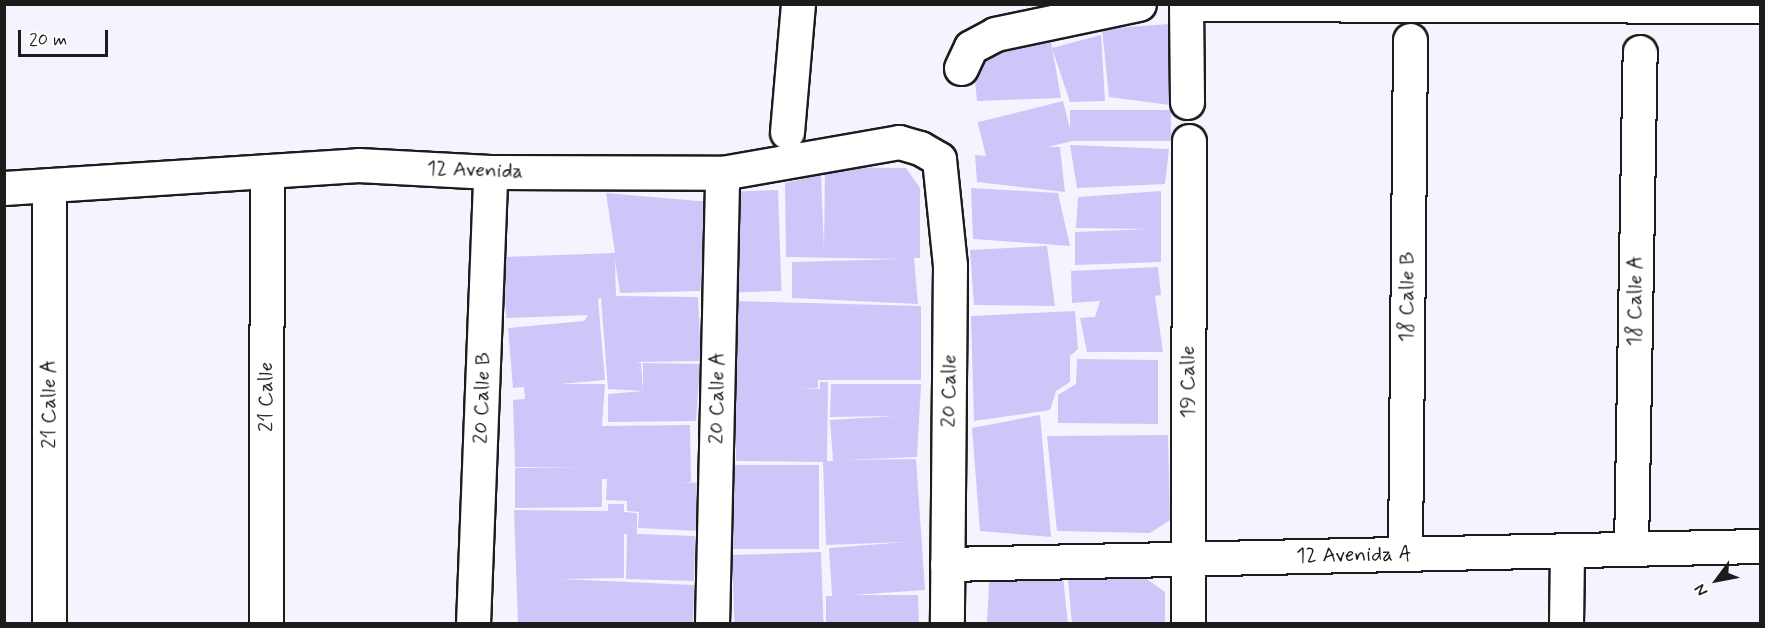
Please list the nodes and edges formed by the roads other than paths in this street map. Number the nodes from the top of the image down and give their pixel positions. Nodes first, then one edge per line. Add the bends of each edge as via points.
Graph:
1 (798, 4) edge
2 (1139, 4) edge
3 (1186, 4) edge
4 (1196, 4) edge
5 (1245, 5) edge
6 (1402, 6) edge
7 (1761, 6) edge
8 (1410, 40) dead end
9 (1640, 52) dead end
10 (961, 68) dead end
11 (1186, 102) dead end
12 (787, 132) dead end
13 (1189, 141) dead end
14 (939, 159) joint
15 (267, 171) junction
16 (490, 172) junction
17 (722, 173) junction
18 (49, 185) junction
19 (4, 188) edge
20 (1761, 546) edge
21 (1630, 549) junction
22 (1568, 552) junction
23 (1405, 554) junction
24 (1186, 558) junction
25 (947, 564) junction
26 (49, 624) edge
27 (266, 624) edge
28 (473, 624) edge
29 (712, 624) edge
30 (947, 624) edge
31 (1188, 624) edge
32 (1566, 624) edge

1 - 12 street
2 - 10 street via 995,34 971,46
3 - 11 street
4 - 5 street
5 - 6 street
6 - 7 street
8 - 23 street, 18 Calle B
9 - 21 street, 18 Calle A
13 - 24 street, 19 Calle
14 - 17 street, 12 Avenida via 899,142
14 - 25 street, 20 Calle via 951,265
15 - 16 street, 12 Avenida via 358,165
15 - 18 street, 12 Avenida
15 - 27 street, 21 Calle
16 - 17 street, 12 Avenida
16 - 28 street, 20 Calle B
17 - 29 street, 20 Calle A
18 - 19 street, 12 Avenida
18 - 26 street, 21 Calle A
20 - 21 street, 12 Avenida A
21 - 22 street, 12 Avenida A
22 - 23 street, 12 Avenida A
22 - 32 street
23 - 24 street, 12 Avenida A
24 - 25 street, 12 Avenida A
24 - 31 street, 19 Calle
25 - 30 street, 20 Calle

